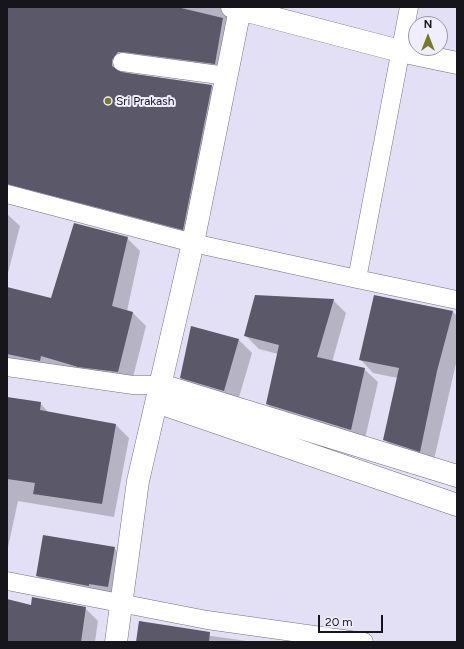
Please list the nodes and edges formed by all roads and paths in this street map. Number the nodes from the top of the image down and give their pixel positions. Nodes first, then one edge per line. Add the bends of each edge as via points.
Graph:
1 (408, 7) edge
2 (238, 8) edge
3 (400, 51) junction
4 (122, 62) dead end
5 (457, 63) edge
6 (227, 76) junction
7 (7, 194) edge
8 (193, 243) junction
9 (357, 279) junction
10 (457, 300) edge
11 (7, 367) edge
12 (159, 394) junction
13 (457, 476) edge
14 (457, 505) edge
15 (7, 581) edge
16 (121, 604) junction
17 (116, 642) edge
18 (364, 642) edge

1 - 3 street
2 - 3 street
2 - 6 street
3 - 5 street
3 - 9 street
4 - 6 street
6 - 8 street
7 - 8 street
8 - 9 street
8 - 12 street
9 - 10 street
11 - 12 street via 133,385
12 - 13 street
12 - 14 street
12 - 16 street via 138,481
15 - 16 street
16 - 17 street
16 - 18 street via 206,620

